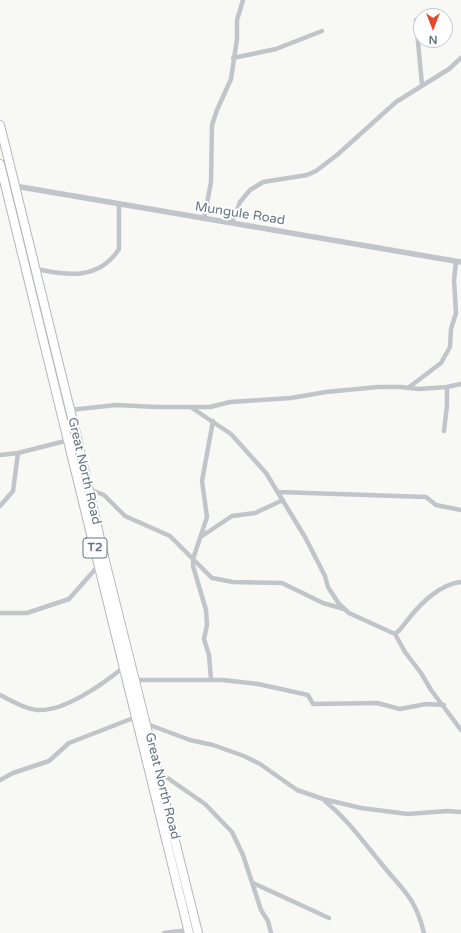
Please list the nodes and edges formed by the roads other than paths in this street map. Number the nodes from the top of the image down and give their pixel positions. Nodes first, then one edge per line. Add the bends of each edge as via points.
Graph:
1 (244, 0) edge
2 (322, 31) dead end
3 (419, 48) edge
4 (234, 58) junction
5 (461, 58) edge
6 (422, 85) junction
7 (0, 125) edge
8 (0, 164) edge
9 (15, 186) junction
10 (119, 205) junction
11 (204, 219) junction
12 (232, 223) junction
13 (458, 262) edge
14 (36, 269) junction
15 (461, 384) edge
16 (448, 387) junction
17 (408, 388) junction
18 (192, 408) junction
19 (70, 410) junction
20 (213, 422) junction
21 (444, 431) dead end
22 (77, 438) junction
23 (68, 440) junction
24 (18, 453) junction
25 (0, 455) edge
26 (89, 489) junction
27 (278, 492) junction
28 (283, 500) junction
29 (0, 506) edge
30 (461, 510) edge
31 (202, 537) junction
32 (193, 559) junction
33 (99, 565) junction
34 (461, 582) edge
35 (344, 609) junction
36 (0, 613) edge
37 (395, 634) junction
38 (124, 668) junction
39 (211, 679) junction
40 (136, 680) junction
41 (0, 694) edge
42 (444, 705) junction
43 (145, 715) junction
44 (136, 717) junction
45 (147, 724) junction
46 (461, 730) edge
47 (159, 772) junction
48 (0, 780) edge
49 (323, 799) junction
50 (461, 812) edge
51 (253, 883) junction
52 (329, 918) dead end
53 (189, 932) edge
54 (164, 933) edge
55 (198, 933) edge
56 (271, 933) edge
57 (424, 933) edge

1 - 4 street via 237,20
2 - 4 street via 276,49
3 - 6 street
4 - 11 street via 231,80 212,125 211,182
5 - 6 street
6 - 12 street via 396,102 316,172 263,182 253,188 240,202
7 - 9 highway, Great North Road / T2
8 - 23 highway, Great North Road / T2
9 - 10 street, Mungule Road
9 - 14 highway, Great North Road / T2
10 - 11 street, Mungule Road
10 - 14 street via 119,249 102,266 86,273 74,274
11 - 12 street, Mungule Road
12 - 13 street, Mungule Road
13 - 17 street via 454,280 456,313 451,329 450,347 441,363
14 - 19 highway, Great North Road / T2
15 - 16 street
16 - 17 street via 419,390
16 - 21 street
17 - 18 street via 378,387
18 - 19 street via 116,405
18 - 20 street
19 - 22 highway, Great North Road / T2
20 - 27 street via 240,442 273,482
20 - 31 street via 202,481 208,511
22 - 23 street
22 - 26 highway, Great North Road / T2
23 - 24 street
23 - 33 highway, Great North Road / T2
24 - 25 street
24 - 29 street via 12,492
26 - 32 street via 104,495 125,516 170,536
26 - 40 highway, Great North Road / T2
27 - 28 street
27 - 30 street via 426,498 436,505
28 - 31 street via 255,513 232,516
28 - 35 street via 305,537 333,596
31 - 32 street
32 - 35 street via 212,578 233,582 282,583 323,603
32 - 39 street via 206,610 207,625 204,639 209,655
33 - 36 street via 69,599 27,613
33 - 38 highway, Great North Road / T2
34 - 37 street via 452,583 432,595
35 - 37 street
37 - 42 street
38 - 41 street via 104,683 61,706 50,709 31,709
38 - 44 highway, Great North Road / T2
39 - 40 street
39 - 42 street via 258,684 305,694 310,697 313,704 377,704 400,709 426,704
40 - 43 highway, Great North Road / T2
42 - 46 street
43 - 44 street
43 - 45 highway, Great North Road / T2
44 - 48 street via 70,743 49,762 12,773
44 - 53 highway, Great North Road / T2
45 - 47 highway, Great North Road / T2
45 - 49 street via 244,756 297,790
47 - 51 street via 194,795 224,823 238,842
47 - 55 highway, Great North Road / T2
49 - 50 street via 361,808 408,814
49 - 57 street via 344,818 384,868 408,893 421,917
51 - 52 street
51 - 56 street
53 - 54 street

